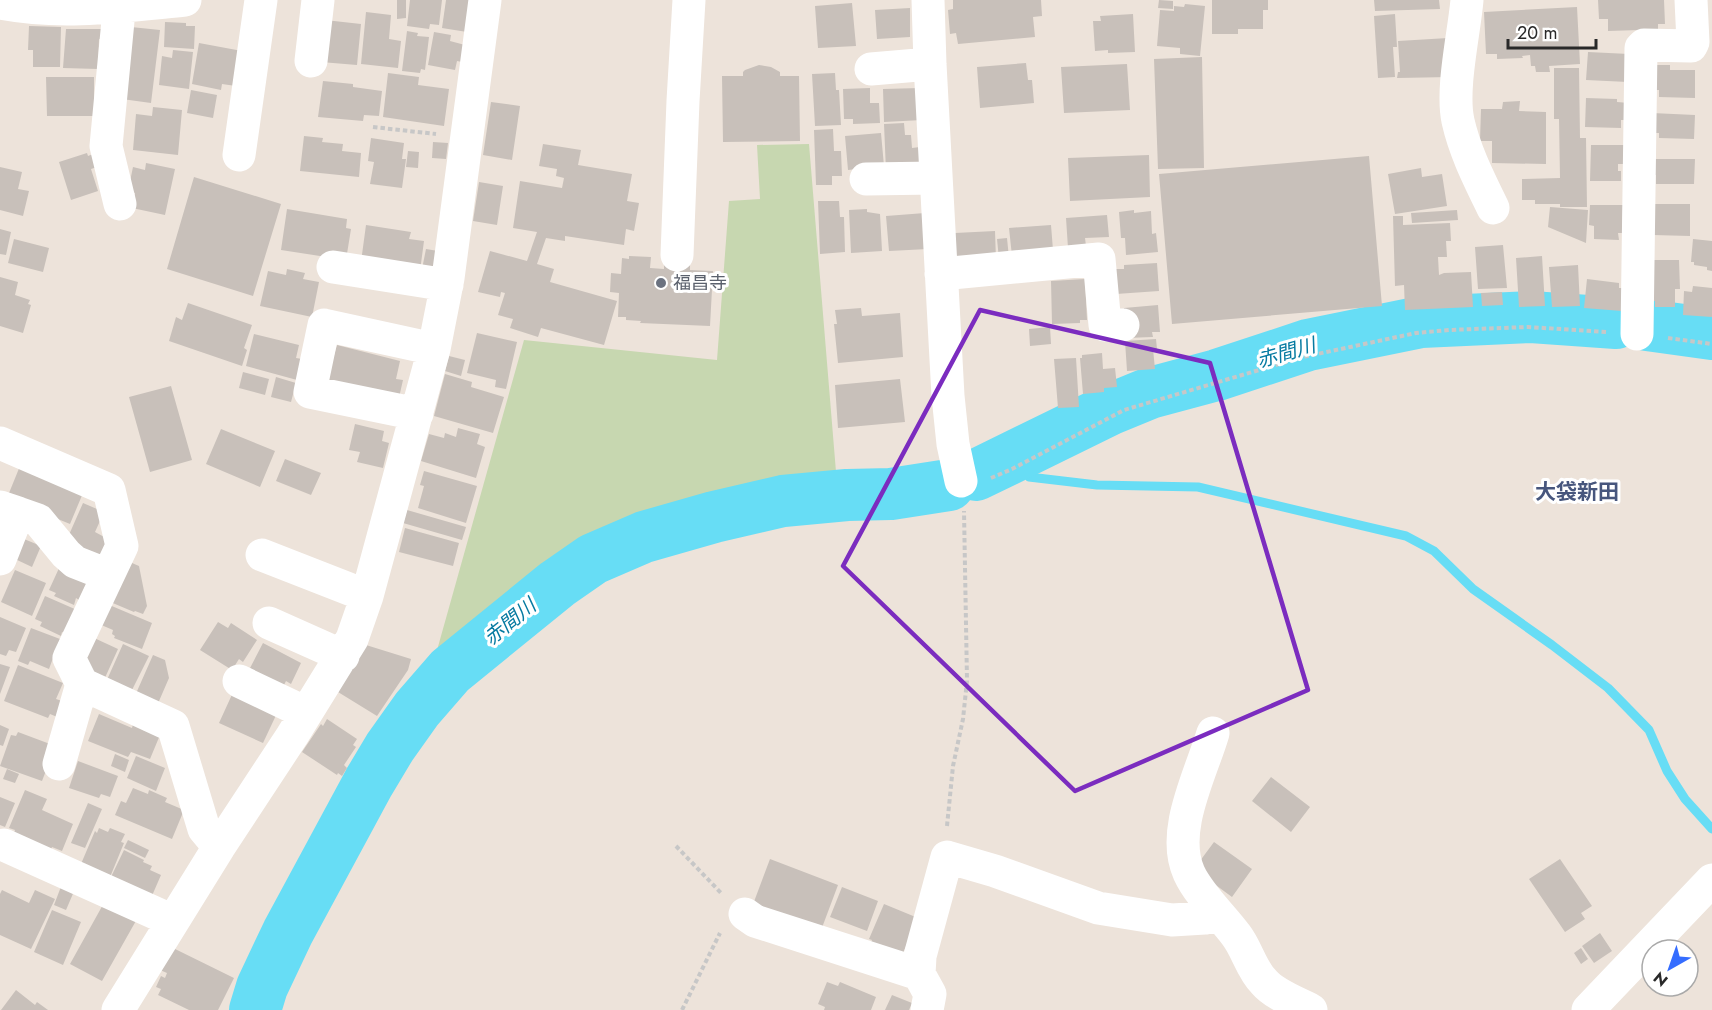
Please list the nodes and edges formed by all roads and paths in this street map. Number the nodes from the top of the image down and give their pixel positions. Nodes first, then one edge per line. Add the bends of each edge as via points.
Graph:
1 (185, 0) edge
2 (261, 0) edge
3 (318, 0) edge
4 (485, 0) edge
5 (689, 0) edge
6 (928, 0) edge
7 (1467, 0) edge
8 (1691, 0) edge
9 (14, 3) edge
10 (133, 3) edge
11 (311, 61) dead end
12 (930, 64) junction
13 (870, 69) dead end
14 (372, 127) dead end
15 (467, 138) junction
16 (238, 155) dead end
17 (936, 178) junction
18 (866, 179) dead end
19 (120, 204) dead end
20 (1493, 207) dead end
21 (677, 255) dead end
22 (333, 267) dead end
23 (941, 274) junction
24 (447, 285) junction
25 (1123, 325) dead end
26 (1623, 333) joint
27 (434, 349) junction
28 (417, 414) junction
29 (0, 443) edge
30 (963, 486) junction
31 (9, 510) edge
32 (262, 555) dead end
33 (0, 559) edge
34 (108, 575) junction
35 (367, 596) junction
36 (269, 623) dead end
37 (343, 656) junction
38 (239, 681) dead end
39 (82, 684) junction
40 (306, 713) junction
41 (1213, 733) dead end
42 (59, 764) dead end
43 (4, 845) dead end
44 (676, 846) dead end
45 (219, 847) junction
46 (946, 857) junction
47 (1712, 880) edge
48 (740, 911) junction
49 (1219, 915) junction
50 (173, 921) junction
51 (920, 974) junction
52 (118, 1010) edge
53 (682, 1010) edge
54 (927, 1010) edge
55 (1311, 1010) edge
56 (1588, 1010) edge

1 - 10 street
2 - 16 street
3 - 11 street
4 - 15 street
5 - 21 street
6 - 12 street
7 - 20 street via 1457,87 1458,119 1472,165
8 - 26 street via 1691,46 1641,48
9 - 10 street via 61,10
10 - 19 street via 106,146
12 - 13 street
12 - 17 street
14 - 15 path
15 - 24 street
17 - 18 street
17 - 23 street
22 - 24 street
23 - 25 street via 1099,259 1105,325
23 - 30 street via 953,444
24 - 27 street
26 - 30 path via 1527,327 1449,330 1416,333 1303,357 1124,410 1012,470
27 - 28 street
27 - 28 street via 324,325 310,392
28 - 35 street
29 - 34 street via 109,490 122,546
30 - 46 path via 967,681 953,766
31 - 33 street
31 - 34 street via 38,519 75,562
32 - 35 street
34 - 39 street via 69,658
35 - 37 street
36 - 37 street
37 - 40 street
38 - 40 street
39 - 42 street
39 - 45 street via 174,726 204,829
40 - 45 street
41 - 49 street via 1182,840 1190,875
43 - 50 street
44 - 48 path
45 - 50 street
46 - 49 street via 1098,908 1172,920
46 - 51 street via 920,956
47 - 56 street
48 - 51 street via 755,921
48 - 53 path
49 - 55 street via 1238,936 1264,983
50 - 52 street
51 - 54 street via 930,994

